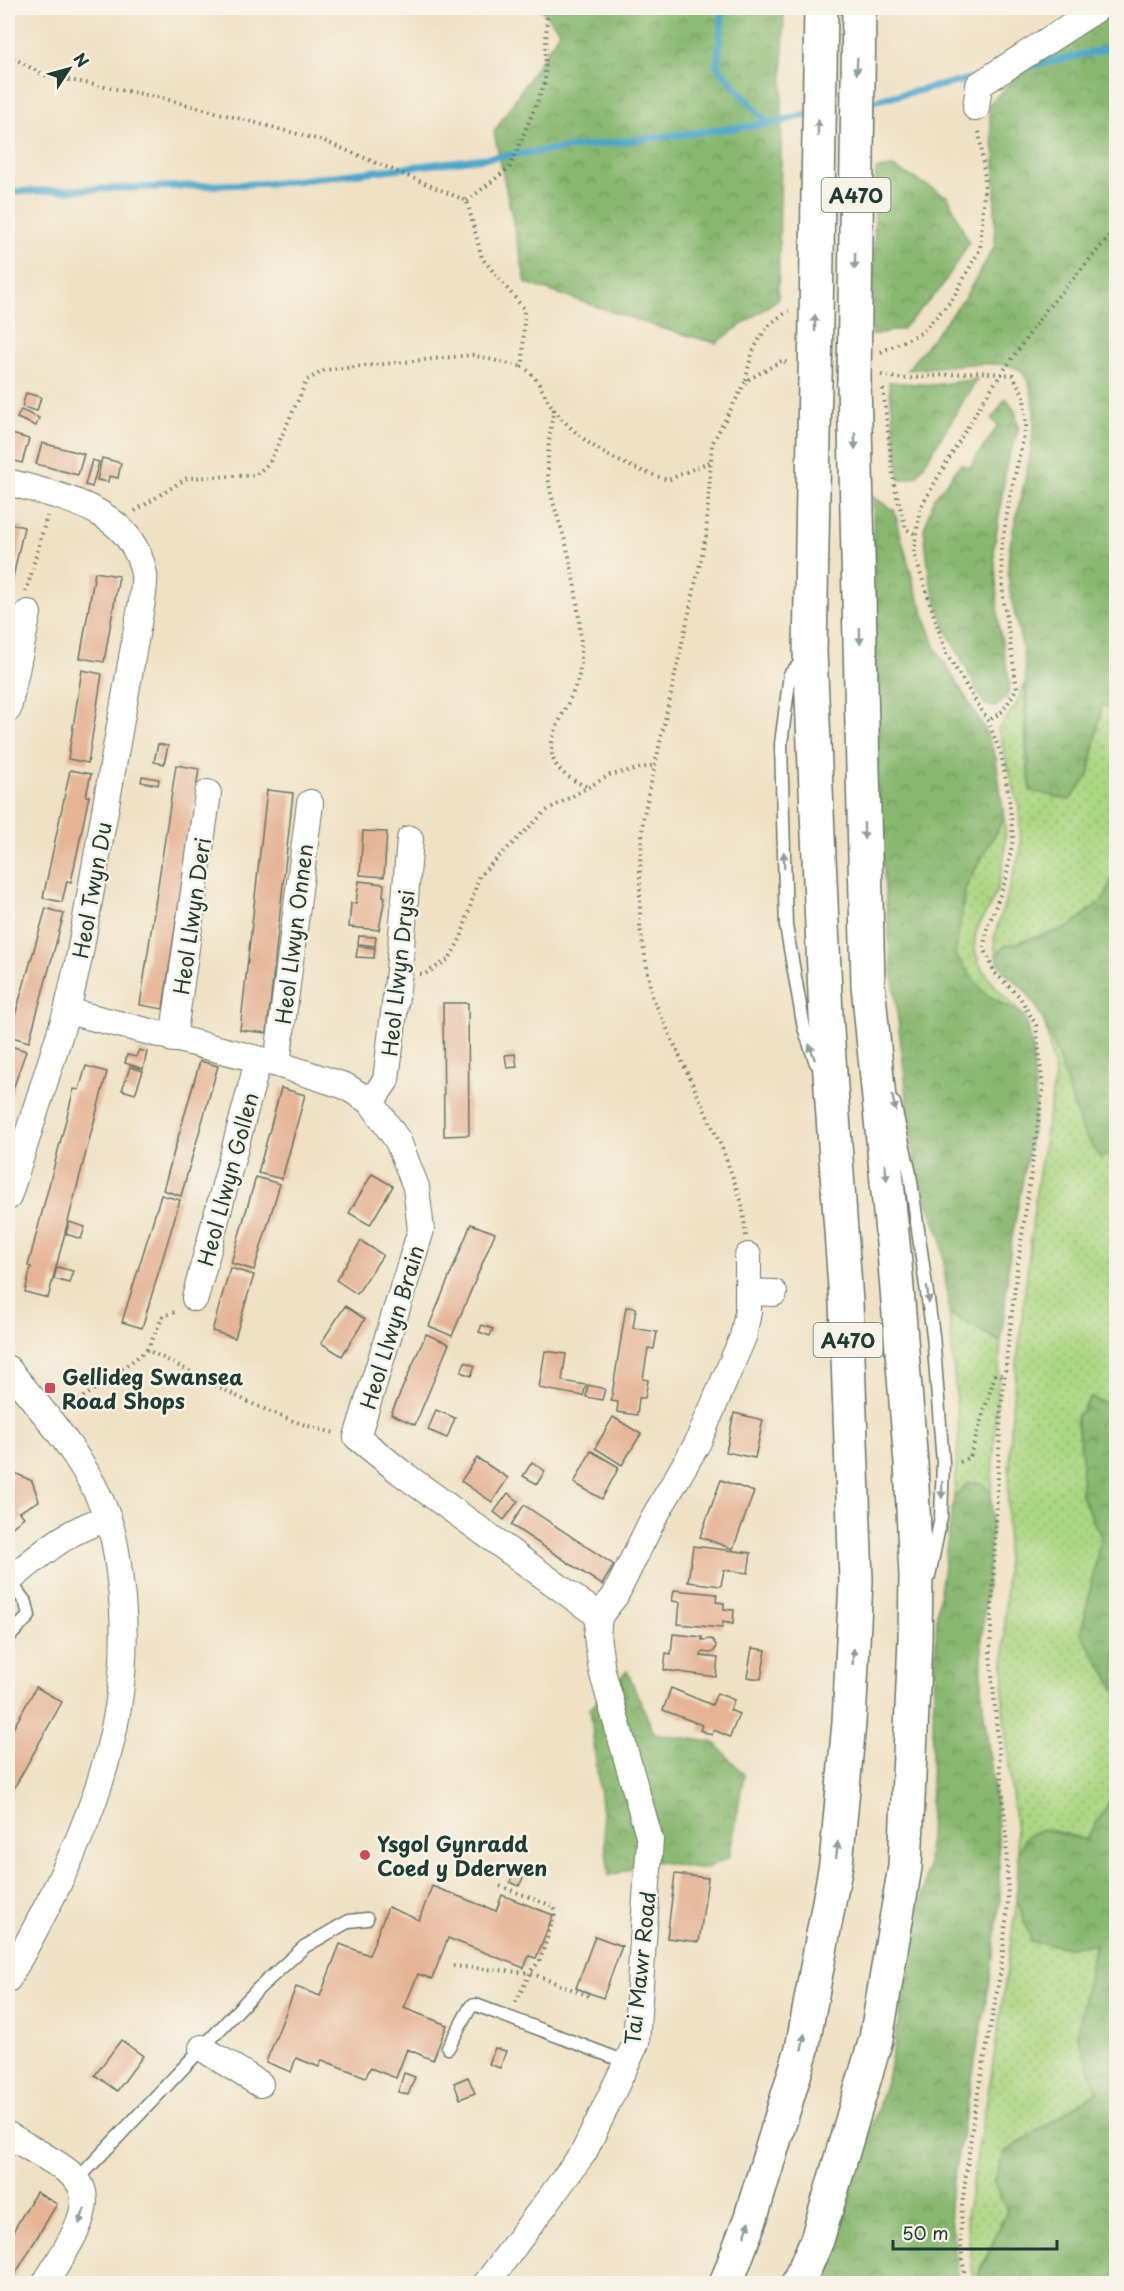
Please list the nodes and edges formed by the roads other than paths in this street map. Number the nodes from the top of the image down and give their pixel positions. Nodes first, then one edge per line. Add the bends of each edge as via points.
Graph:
1 (821, 8) edge
2 (859, 8) edge
3 (1098, 8) edge
4 (976, 108) road end
5 (8, 482) edge
6 (28, 613) road end
7 (8, 709) edge
8 (208, 793) dead end
9 (310, 803) dead end
10 (410, 839) dead end
11 (868, 985) junction
12 (67, 1011) junction
13 (173, 1039) junction
14 (267, 1062) junction
15 (371, 1102) junction
16 (8, 1197) edge
17 (748, 1256) road end
18 (748, 1292) junction
19 (774, 1293) dead end
20 (195, 1298) road end
21 (8, 1369) edge
22 (108, 1519) junction
23 (8, 1580) edge
24 (598, 1616) junction
25 (8, 1638) edge
26 (915, 1640) junction
27 (367, 1919) dead end
28 (8, 1979) edge
29 (202, 2048) junction
30 (448, 2048) dead end
31 (626, 2062) junction
32 (260, 2084) dead end
33 (8, 2135) edge
34 (77, 2180) junction
35 (45, 2283) edge
36 (486, 2283) edge
37 (726, 2283) edge
38 (798, 2283) edge

37 -> 1 highway, A470, bridge via 751,2217 802,2049 836,1864 848,1734 856,1569 846,1302 832,1107 810,652
2 -> 11 highway, A470, bridge via 866,378
3 - 4 street via 979,85
5 - 12 street, Heol Twyn Du via 87,505 112,520 134,547 144,575
6 - 7 street
8 - 13 street, Heol Llwyn Deri
9 - 14 street, Heol Llwyn Onnen
10 - 15 street, Heol Llwyn Drysi via 386,1080
11 -> 26 highway, A470 via 911,1464
11 -> 26 lane via 910,1174 933,1335 943,1464 941,1517
12 - 13 street, Heol Llwyn Brain
12 - 16 street, Heol Twyn Du
13 - 14 street, Heol Llwyn Brain
14 - 15 street, Heol Llwyn Brain via 345,1086
14 - 20 street, Heol Llwyn Gollen
15 - 24 street, Heol Llwyn Brain via 398,1141 416,1188 421,1230 357,1437
17 - 18 street
18 - 19 street
18 - 24 street via 743,1337 697,1444 653,1519 615,1596
21 - 22 street via 82,1467
22 - 23 street via 93,1522 63,1539
22 - 28 street via 124,1610 124,1658 115,1735 81,1834
23 - 25 lane via 26,1603 29,1616
24 - 31 street, Tai Mawr Road via 602,1671 650,1840 636,2043
26 - 38 highway, A470 via 905,1867 876,2039 823,2219
27 - 29 lane via 349,1921 304,1947
29 - 32 street
29 - 34 lane
30 - 31 lane via 471,2006
31 - 36 street, Tai Mawr Road via 584,2152
33 - 34 street
34 -> 35 street via 85,2207 78,2227

